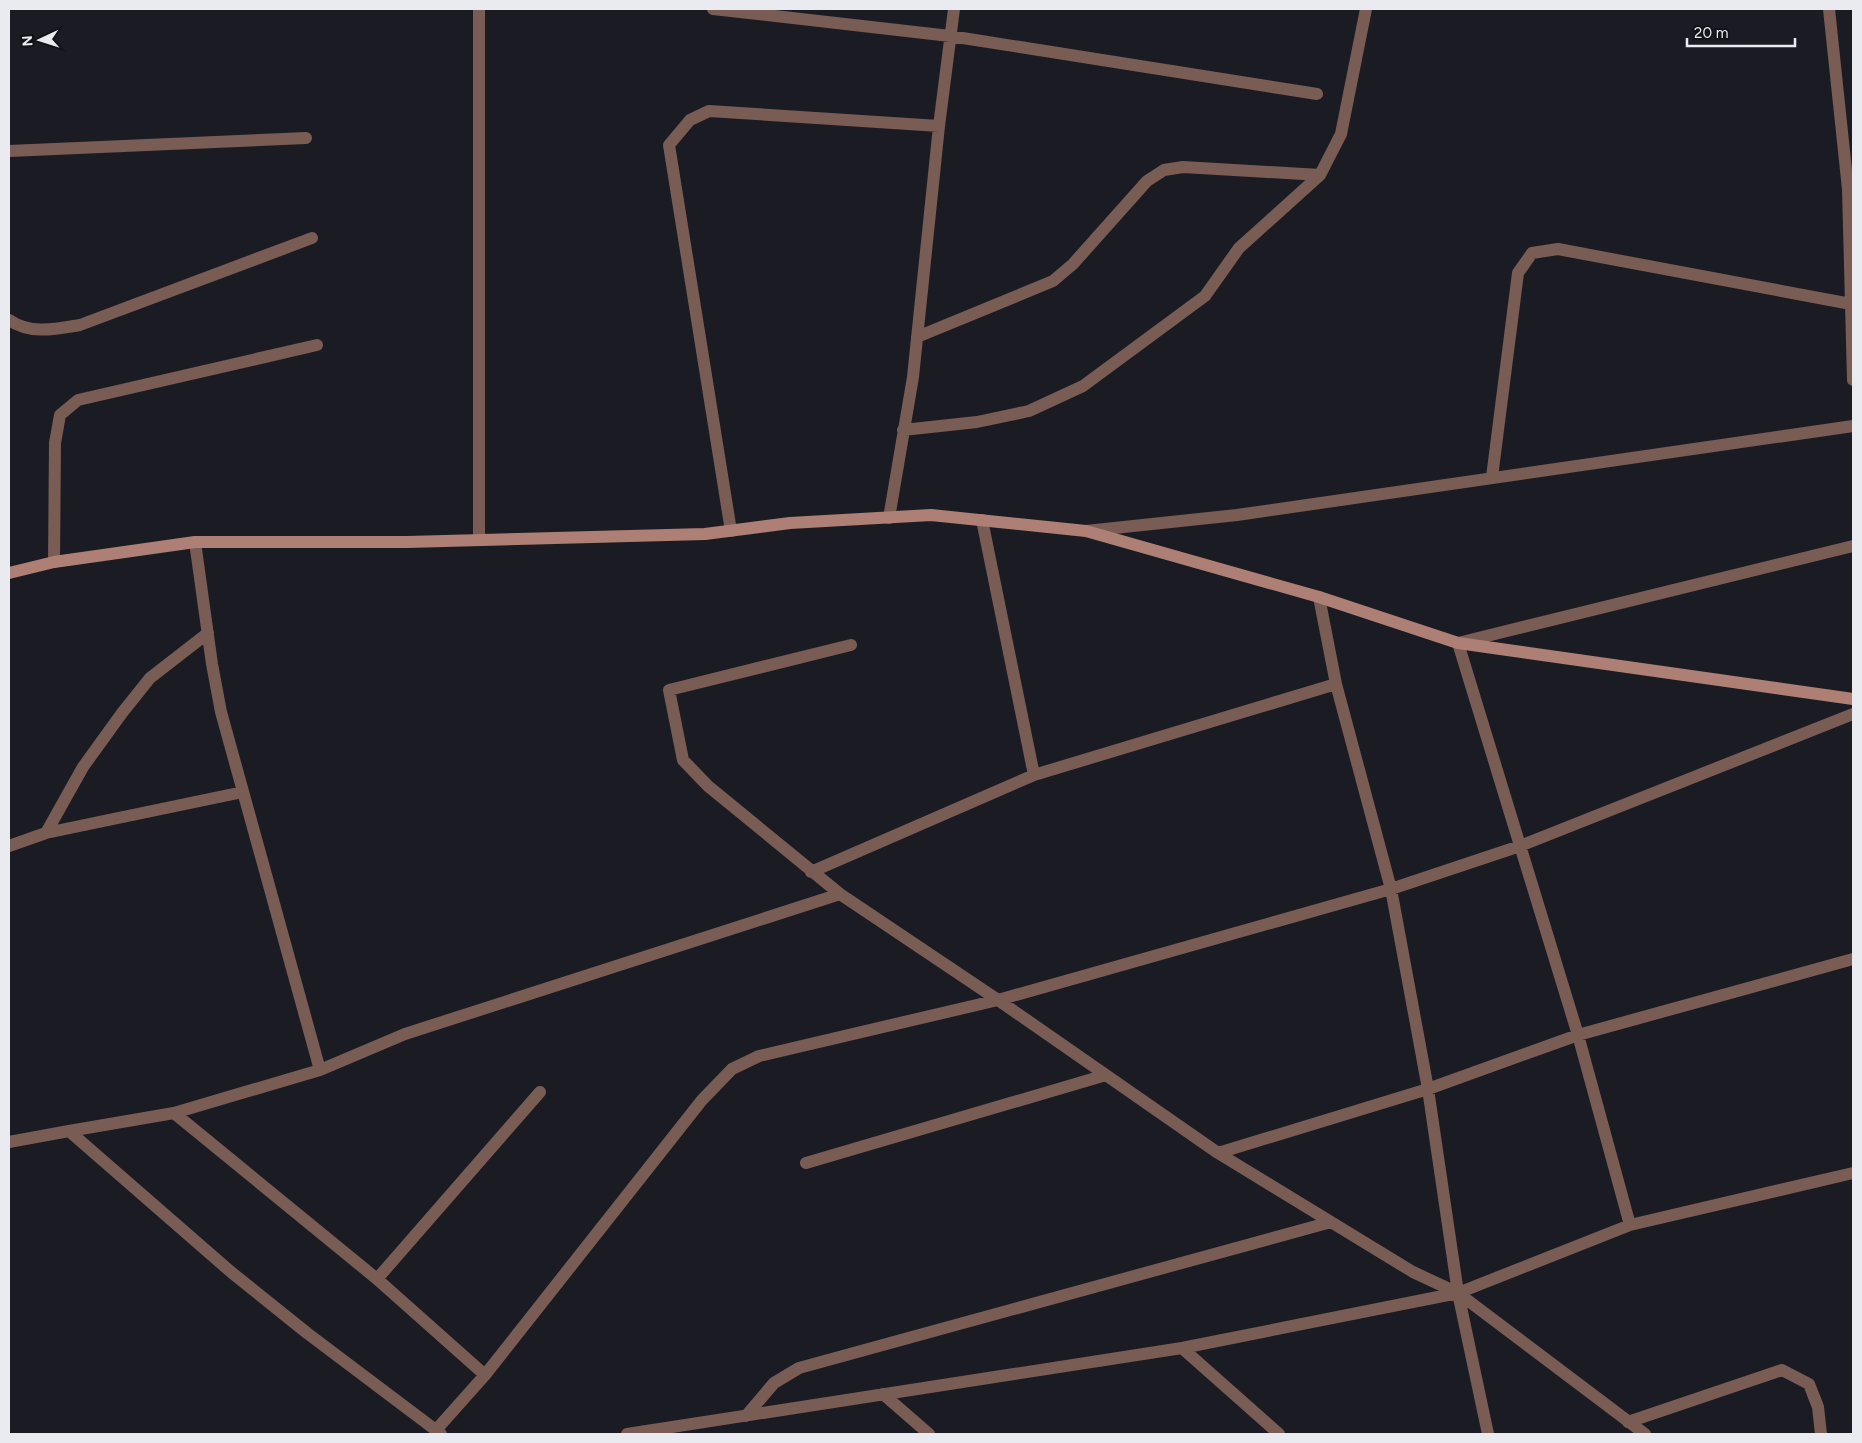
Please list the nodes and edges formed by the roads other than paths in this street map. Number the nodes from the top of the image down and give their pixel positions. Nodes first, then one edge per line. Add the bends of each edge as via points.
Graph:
1 (479, 9) edge
2 (713, 9) edge
3 (954, 9) edge
4 (1366, 9) edge
5 (1829, 9) edge
6 (950, 36) junction
7 (1317, 94) dead end
8 (939, 126) junction
9 (306, 138) dead end
10 (9, 150) edge
11 (1320, 175) junction
12 (312, 238) dead end
13 (1851, 304) junction
14 (9, 320) edge
15 (917, 337) junction
16 (317, 345) dead end
17 (1853, 380) edge
18 (1853, 426) edge
19 (904, 430) junction
20 (1492, 478) junction
21 (889, 518) junction
22 (982, 520) junction
23 (731, 531) junction
24 (1086, 531) junction
25 (479, 540) junction
26 (195, 542) junction
27 (1853, 546) edge
28 (54, 562) junction
29 (9, 573) edge
30 (1319, 598) junction
31 (208, 633) junction
32 (1458, 643) junction
33 (851, 645) dead end
34 (1336, 684) junction
35 (1853, 699) edge
36 (1853, 714) edge
37 (1034, 775) junction
38 (243, 792) junction
39 (46, 833) junction
40 (9, 846) edge
41 (1520, 846) junction
42 (811, 872) junction
43 (1391, 889) junction
44 (840, 894) junction
45 (1853, 959) edge
46 (998, 1000) junction
47 (1578, 1035) junction
48 (320, 1070) junction
49 (1106, 1075) junction
50 (1428, 1089) junction
51 (540, 1092) dead end
52 (174, 1113) junction
53 (69, 1131) junction
54 (9, 1142) edge
55 (1218, 1153) junction
56 (806, 1163) dead end
57 (1853, 1173) edge
58 (1331, 1222) junction
59 (1630, 1225) junction
60 (377, 1279) junction
61 (1458, 1293) junction
62 (1182, 1348) junction
63 (485, 1375) junction
64 (883, 1394) junction
65 (746, 1416) junction
66 (1628, 1422) junction
67 (438, 1432) edge
68 (627, 1434) edge
69 (929, 1434) edge
70 (1279, 1434) edge
71 (1488, 1434) edge
72 (1645, 1434) edge
73 (1821, 1434) edge

1 - 25 street
2 - 6 street
3 - 6 street
4 - 11 street via 1341,134
5 - 13 street via 1848,189
6 - 7 street
6 - 8 street
8 - 15 street
8 - 23 street via 709,111 690,120 669,145
9 - 10 street
11 - 15 street via 1183,167 1164,170 1147,182 1073,264 1053,281
11 - 19 street via 1240,248 1205,296 1083,386 1030,411 977,422
12 - 14 street via 80,325 32,330
13 - 17 street
13 - 20 street via 1558,248 1532,252 1518,273
15 - 19 street
16 - 28 street via 78,400 60,415 54,443
18 - 20 street
19 - 21 street
20 - 24 street via 1237,515
21 - 22 street via 931,515
21 - 23 street via 790,523
22 - 24 street
22 - 37 street
23 - 25 street
24 - 30 street
25 - 26 street
26 - 28 street
26 - 31 street
27 - 32 street
28 - 29 street
30 - 32 street
30 - 34 street
31 - 38 street via 221,712
31 - 39 street via 150,678 83,767
32 - 35 street
32 - 41 street
33 - 42 street via 669,690 683,760 708,786
34 - 37 street
34 - 43 street
36 - 41 street
37 - 42 street
38 - 39 street
38 - 48 street
39 - 40 street
41 - 43 street
41 - 47 street
42 - 44 street
43 - 46 street
43 - 50 street
44 - 46 street
44 - 48 street via 405,1034
45 - 47 street
46 - 49 street
46 - 63 street via 759,1056 732,1069 702,1100
47 - 50 street
47 - 59 street
48 - 52 street
49 - 55 street
49 - 56 street
50 - 55 street
50 - 61 street
51 - 60 street
52 - 53 street
52 - 60 street
53 - 54 street
53 - 67 street via 231,1272
55 - 58 street
57 - 59 street
58 - 61 street via 1414,1272
58 - 65 street via 800,1368 774,1383
59 - 61 street
60 - 63 street
61 - 62 street
61 - 66 street
61 - 71 street
62 - 64 street
62 - 70 street
63 - 67 street
64 - 65 street
64 - 69 street
65 - 68 street
66 - 72 street
66 - 73 street via 1782,1370 1809,1384 1818,1407

